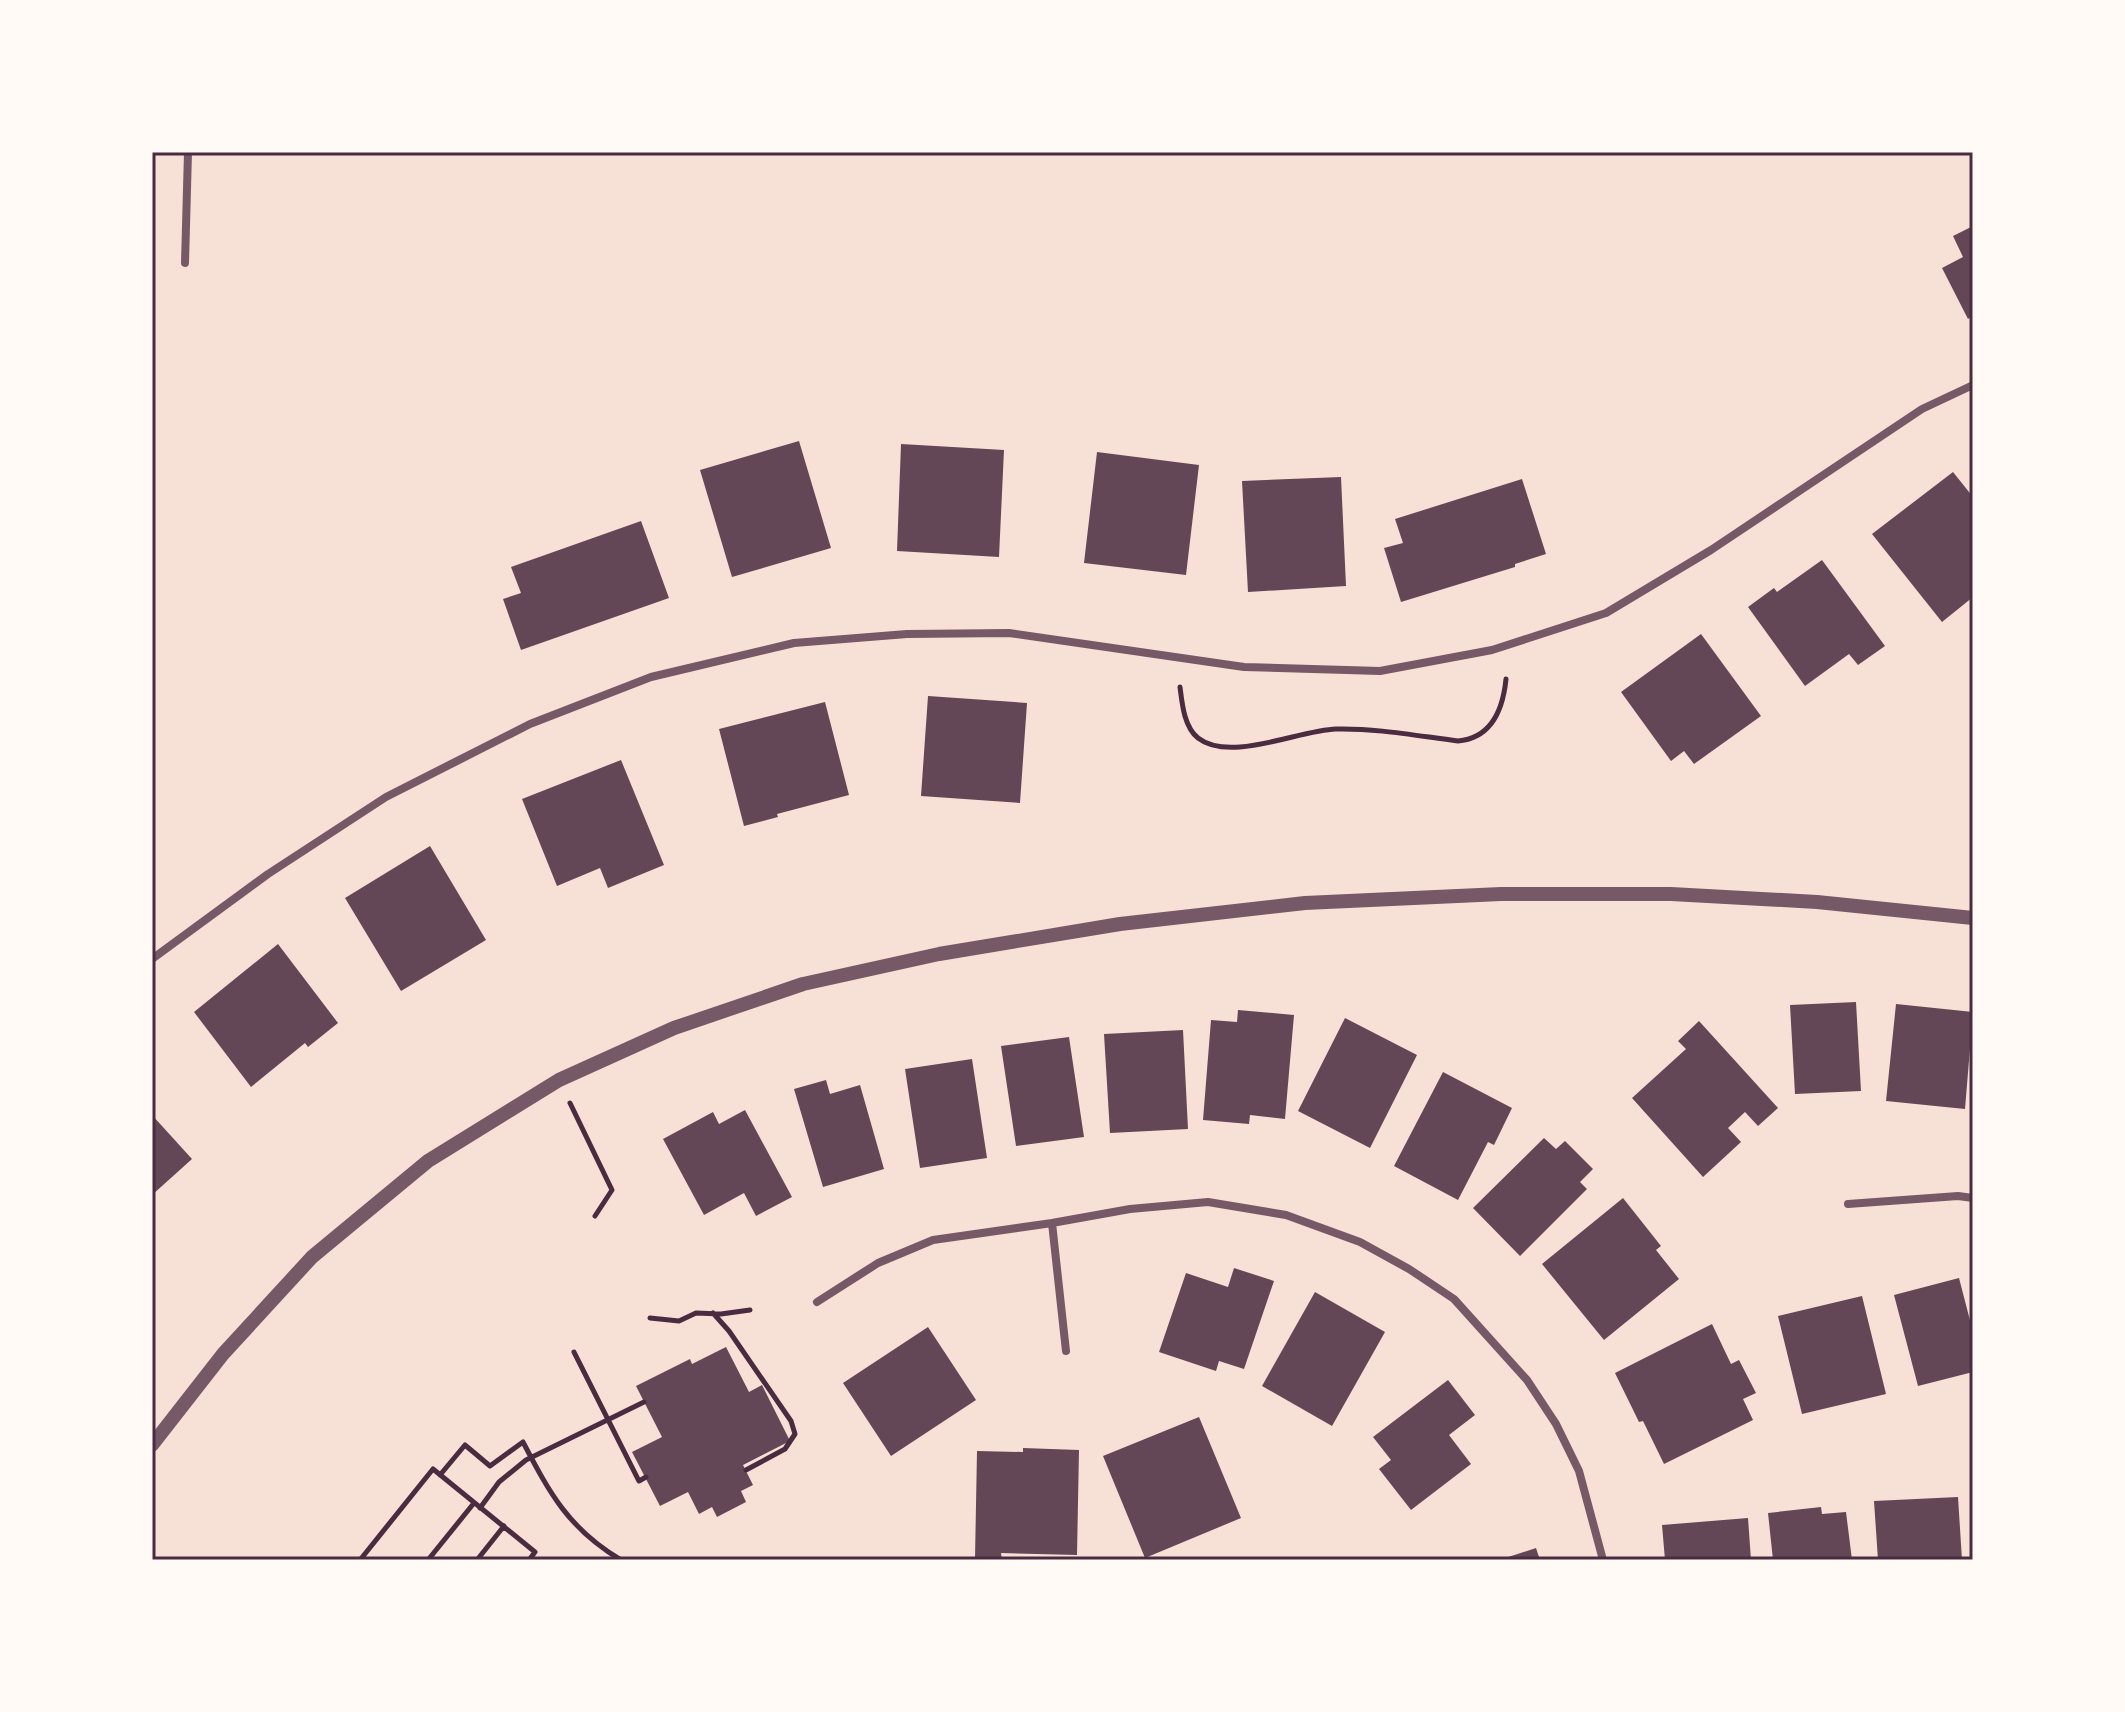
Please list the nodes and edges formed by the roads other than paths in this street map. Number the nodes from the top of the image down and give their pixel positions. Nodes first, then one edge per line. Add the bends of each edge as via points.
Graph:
1 (188, 152) edge
2 (185, 263) dead end
3 (1973, 385) edge
4 (1973, 918) edge
5 (152, 959) edge
6 (1973, 1198) edge
7 (1848, 1204) dead end
8 (1052, 1223) junction
9 (817, 1302) dead end
10 (1066, 1351) dead end
11 (152, 1445) edge
12 (1603, 1560) edge

1 - 2 street
3 - 5 street via 1922,409 1711,550 1606,613 1492,650 1380,671 1244,667 1009,633 907,634 794,643 651,677 530,724 386,797
4 - 11 street via 1671,894 1320,902 1151,920 939,954 803,984 674,1028 559,1080 428,1161 312,1257 223,1354
6 - 7 street
8 - 9 street via 933,1240 878,1263
8 - 10 street
8 - 12 street via 1208,1202 1286,1215 1360,1242 1409,1269 1454,1299 1527,1380 1579,1471

